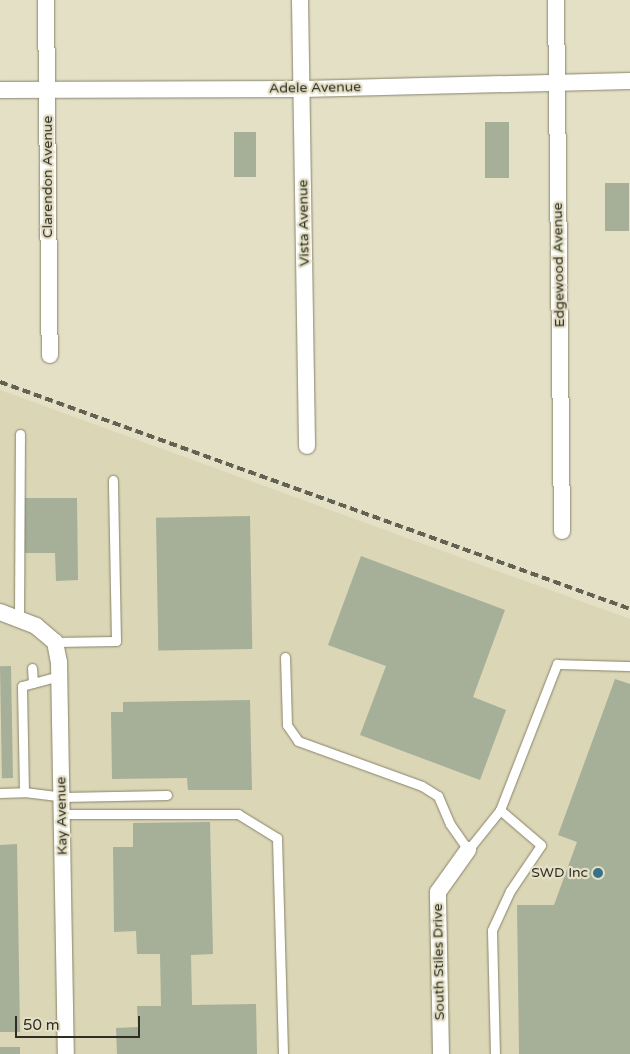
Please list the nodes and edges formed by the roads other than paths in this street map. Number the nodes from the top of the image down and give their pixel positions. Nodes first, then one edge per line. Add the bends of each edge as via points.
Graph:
1 (46, 0) edge
2 (300, 0) edge
3 (556, 0) edge
4 (558, 82) junction
5 (630, 82) edge
6 (302, 89) junction
7 (0, 90) edge
8 (48, 90) junction
9 (50, 355) dead end
10 (20, 434) dead end
11 (307, 446) dead end
12 (113, 480) dead end
13 (562, 531) dead end
14 (0, 612) edge
15 (19, 619) junction
16 (55, 642) junction
17 (285, 657) dead end
18 (630, 666) edge
19 (32, 668) dead end
20 (60, 676) junction
21 (33, 683) junction
22 (24, 792) junction
23 (0, 793) edge
24 (168, 795) dead end
25 (62, 797) junction
26 (500, 810) junction
27 (62, 814) junction
28 (468, 850) junction
29 (66, 1054) edge
30 (283, 1054) edge
31 (441, 1054) edge
32 (495, 1054) edge

1 - 8 street, Clarendon Avenue
2 - 6 street, Vista Avenue
3 - 4 street, Edgewood Avenue
4 - 5 street, Adele Avenue
4 - 6 street, Adele Avenue
4 - 13 street, Edgewood Avenue
6 - 8 street, Adele Avenue
6 - 11 street, Vista Avenue
7 - 8 street, Adele Avenue
8 - 9 street, Clarendon Avenue
10 - 15 lane
12 - 16 lane via 116,641
14 - 15 street
15 - 16 street via 36,626
16 - 20 street, Kay Avenue
17 - 28 lane via 287,725 298,741 422,786 438,796
18 - 26 lane via 557,664
19 - 21 lane
20 - 21 lane
20 - 25 street, Kay Avenue
21 - 22 lane via 22,686
22 - 23 lane
22 - 25 lane
24 - 25 lane
25 - 27 street, Kay Avenue
26 - 28 lane
26 - 32 lane via 541,845 510,891 492,930
27 - 29 street, Kay Avenue
27 - 30 lane via 238,814 277,838
28 - 31 street, South Stiles Drive via 438,892

